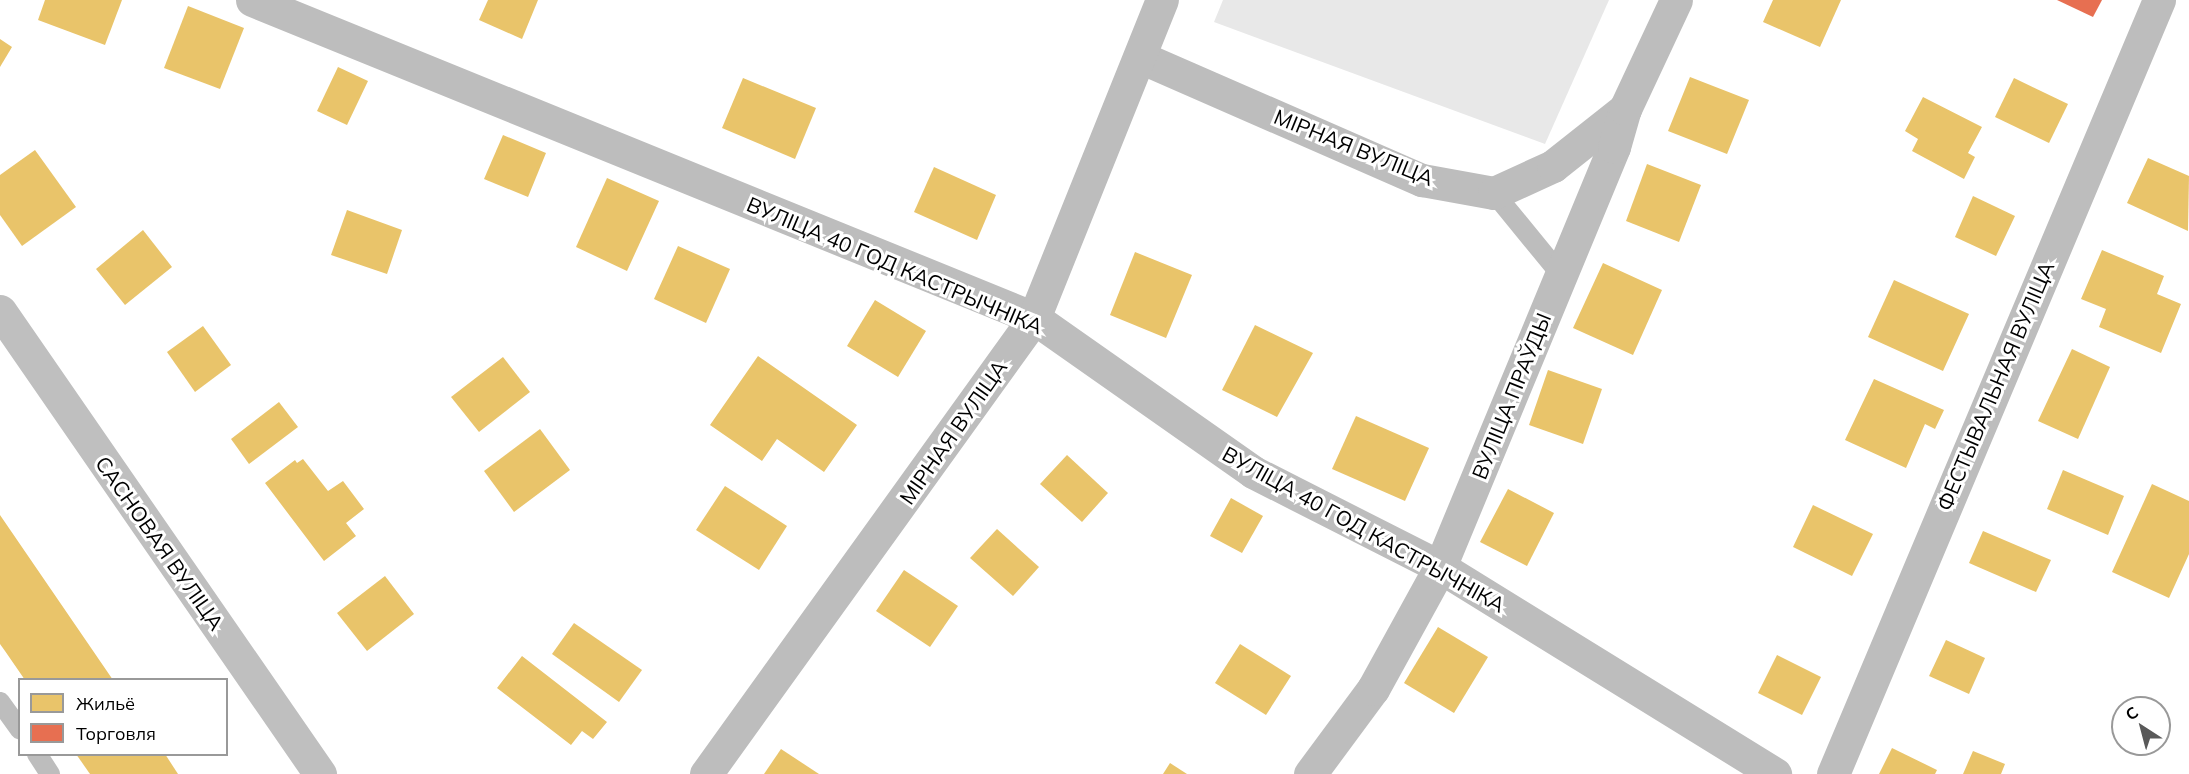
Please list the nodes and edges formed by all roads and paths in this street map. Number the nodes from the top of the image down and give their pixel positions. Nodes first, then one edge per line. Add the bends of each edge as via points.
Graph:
1 (252, 0) edge
2 (1162, 0) edge
3 (1676, 0) edge
4 (2159, 0) edge
5 (1140, 57) junction
6 (1625, 109) junction
7 (1494, 193) junction
8 (1561, 275) junction
9 (0, 311) edge
10 (1034, 318) junction
11 (1440, 567) junction
12 (0, 702) edge
13 (18, 727) edge
14 (38, 756) edge
15 (50, 774) edge
16 (320, 774) edge
17 (706, 774) edge
18 (1310, 774) edge
19 (1775, 774) edge
20 (1833, 774) edge

1 - 10 street, ВУЛІЦА 40 ГОД КАСТРЫЧНІКА
2 - 5 street, МІРНАЯ ВУЛІЦА
3 - 6 street, ВУЛІЦА ПРАЎДЫ
4 - 20 street, ФЕСТЫВАЛЬНАЯ ВУЛІЦА
5 - 7 street, МІРНАЯ ВУЛІЦА via 1422,180
5 - 10 street, МІРНАЯ ВУЛІЦА
6 - 7 street via 1553,166
6 - 8 street, ВУЛІЦА ПРАЎДЫ via 1614,147
7 - 8 lane
8 - 11 street, ВУЛІЦА ПРАЎДЫ
9 - 16 main road, САСНОВАЯ ВУЛІЦА
10 - 11 street, ВУЛІЦА 40 ГОД КАСТРЫЧНІКА via 1253,472
10 - 17 street, МІРНАЯ ВУЛІЦА
11 - 18 street, ВУЛІЦА ПРАЎДЫ via 1373,689
11 - 19 street, ВУЛІЦА 40 ГОД КАСТРЫЧНІКА
12 - 13 lane
14 - 15 lane

